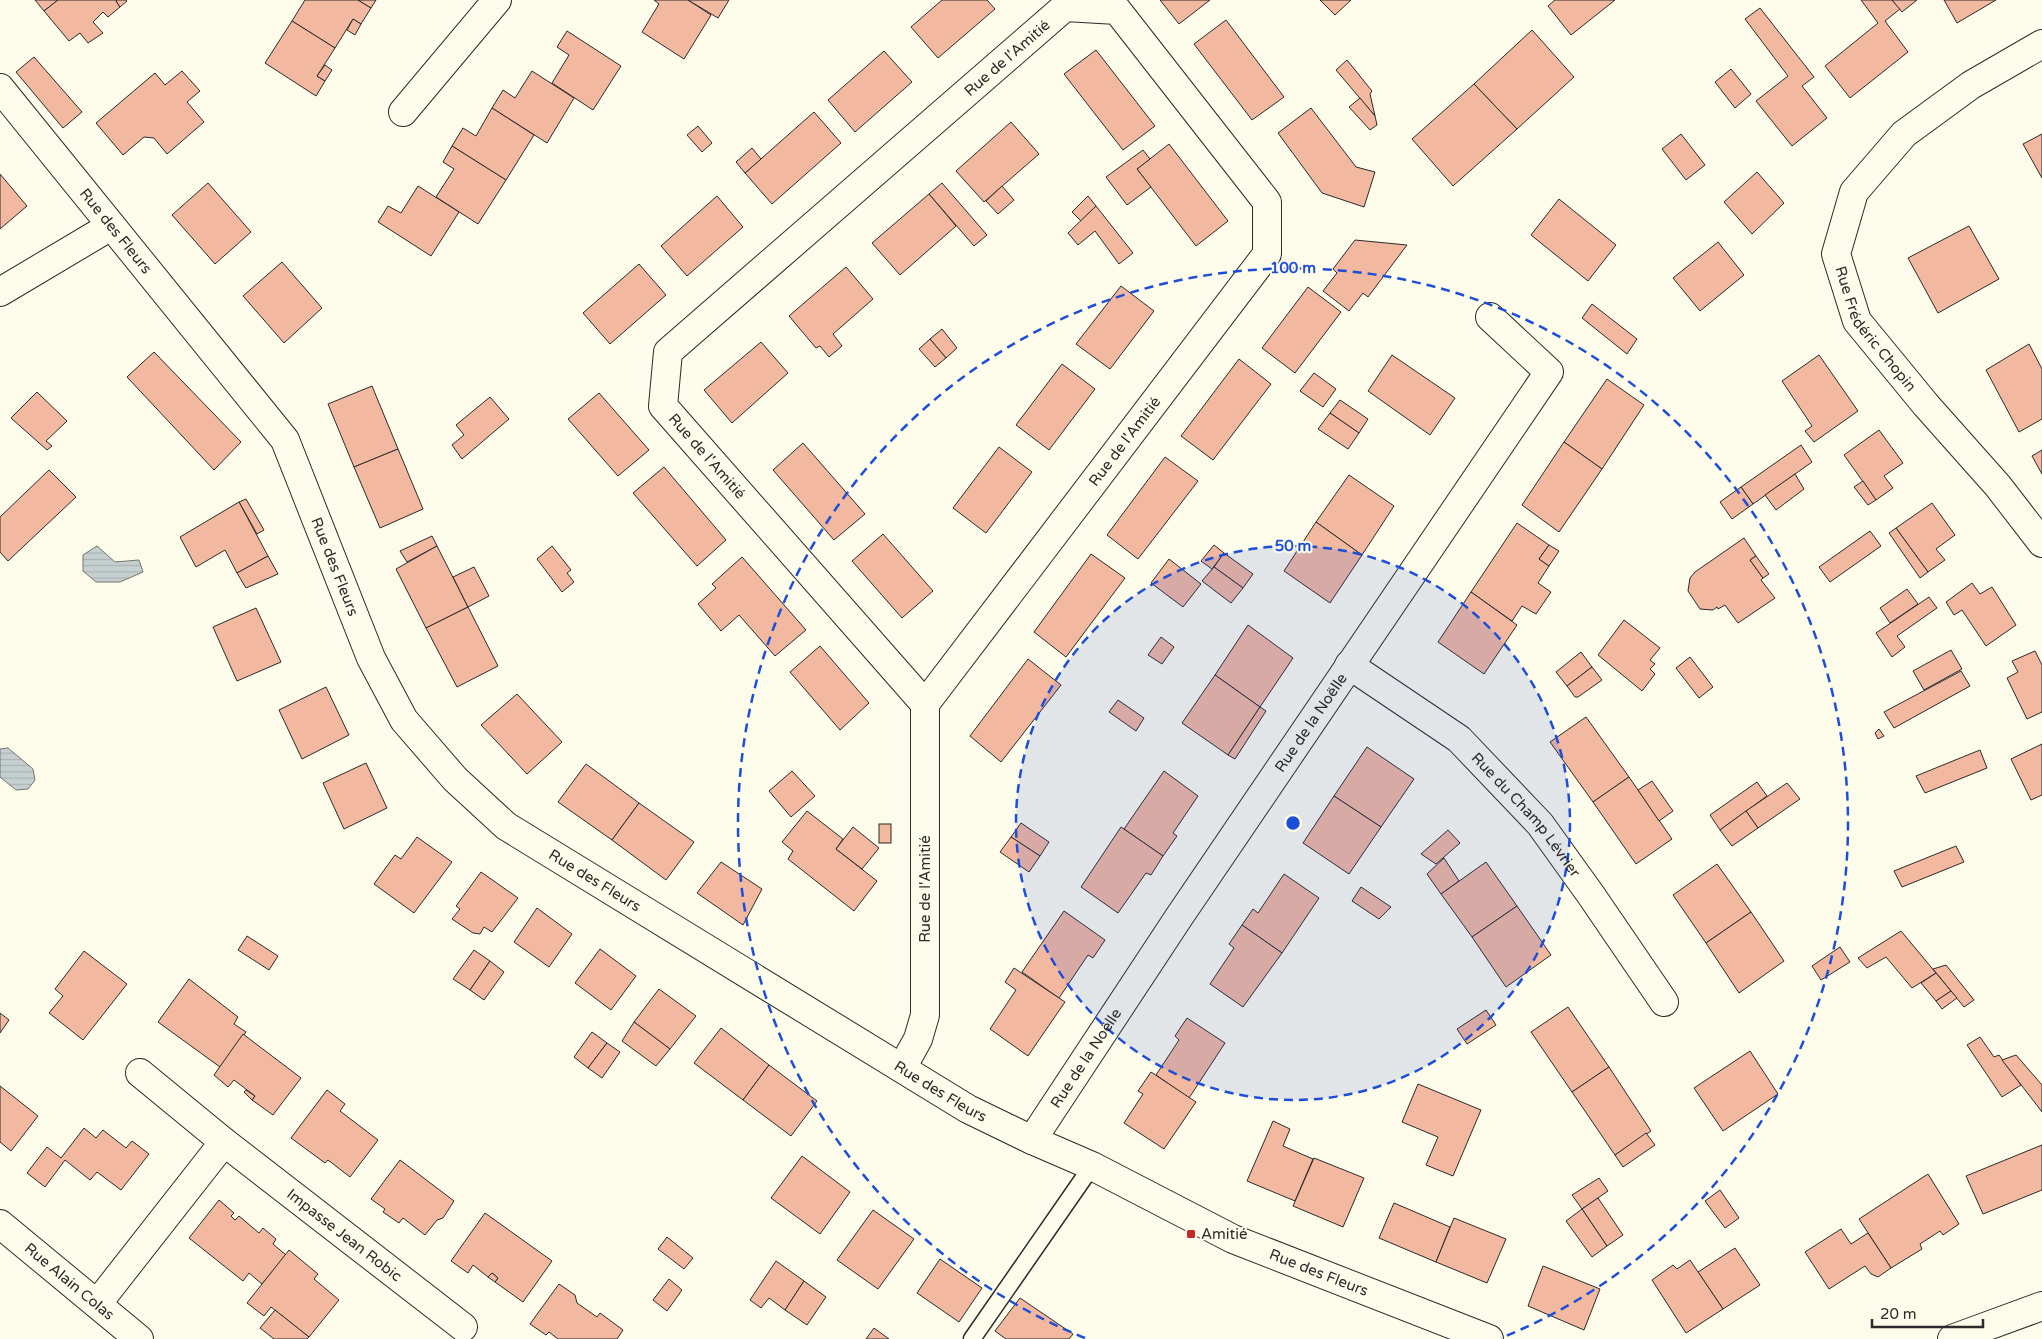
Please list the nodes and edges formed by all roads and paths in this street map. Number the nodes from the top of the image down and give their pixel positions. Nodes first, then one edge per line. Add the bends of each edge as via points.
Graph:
1 (496, 0) edge
2 (2042, 44) edge
3 (0, 88) edge
4 (403, 112) dead end
5 (110, 226) junction
6 (0, 292) edge
7 (1490, 316) dead end
8 (2042, 543) edge
9 (1349, 665) junction
10 (925, 704) junction
11 (1664, 1002) dead end
12 (902, 1068) junction
13 (140, 1073) dead end
14 (1032, 1140) junction
15 (224, 1142) junction
16 (1092, 1166) junction
17 (0, 1224) edge
18 (97, 1304) junction
19 (2042, 1306) edge
20 (463, 1327) dead end
21 (140, 1339) edge
22 (972, 1339) edge
23 (1489, 1339) edge
24 (1952, 1339) edge

1 - 4 street
2 - 8 street, Rue Frédéric Chopin via 1971,85 1904,134 1854,192 1836,254 1857,321 1998,486
3 - 5 street, Rue des Fleurs
5 - 6 street
5 - 12 street, Rue des Fleurs via 285,440 371,658 404,720 455,779 506,826
7 - 9 street, Rue de la Noëlle via 1549,372
9 - 11 street, Rue du Champ Lévrier via 1459,739 1506,789 1545,832 1591,894
9 - 14 street, Rue de la Noëlle
10 - 10 street, Rue de l'Amitié via 1267,254 1267,202 1117,10 1065,7 668,352 663,406
10 - 12 street, Rue de l'Amitié via 925,1015 918,1039
12 - 14 street, Rue des Fleurs via 968,1109
13 - 15 street, Impasse Jean Robic
14 - 16 street, Rue des Fleurs
15 - 18 street
15 - 20 street, Impasse Jean Robic
16 - 22 lane
16 - 23 street, Rue des Fleurs via 1232,1239
17 - 18 street, Rue Alain Colas
18 - 21 street, Rue Alain Colas
19 - 24 street

